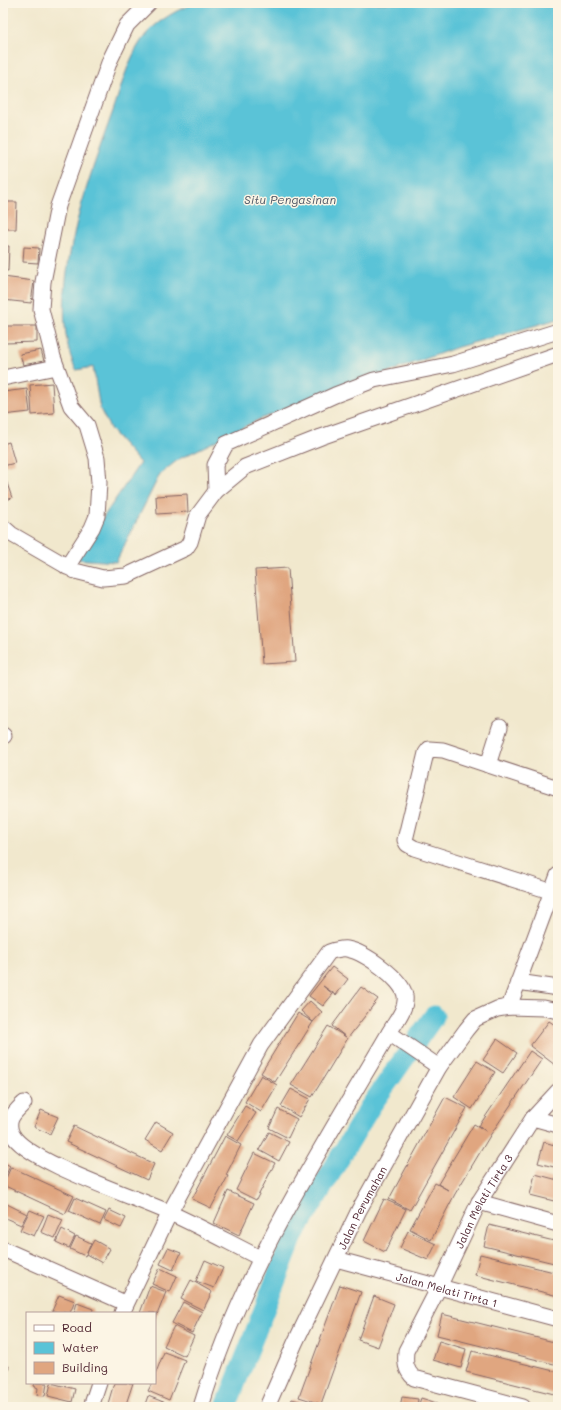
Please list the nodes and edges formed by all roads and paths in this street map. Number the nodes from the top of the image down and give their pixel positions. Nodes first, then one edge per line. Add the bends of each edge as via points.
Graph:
1 (149, 3) edge
2 (558, 331) edge
3 (558, 354) edge
4 (56, 366) junction
5 (3, 378) edge
6 (216, 491) junction
7 (3, 527) edge
8 (67, 566) junction
9 (500, 727) dead end
10 (488, 765) junction
11 (558, 788) edge
12 (558, 875) edge
13 (553, 892) junction
14 (518, 982) junction
15 (558, 988) edge
16 (509, 1007) junction
17 (558, 1011) edge
18 (393, 1035) junction
19 (434, 1063) junction
20 (558, 1091) edge
21 (24, 1103) dead end
22 (533, 1118) junction
23 (558, 1125) edge
24 (479, 1202) junction
25 (170, 1212) junction
26 (558, 1224) edge
27 (3, 1249) edge
28 (260, 1258) junction
29 (336, 1259) junction
30 (439, 1287) junction
31 (123, 1308) edge
32 (558, 1319) edge
33 (99, 1384) edge
34 (91, 1407) edge
35 (201, 1407) edge
36 (267, 1407) edge
37 (523, 1407) edge

1 - 4 street via 126,24 110,60 58,206 43,282 41,308
2 - 6 street via 453,364 374,380 335,394 226,444 215,465
3 - 6 street via 320,437 245,467
4 - 5 street
4 - 8 street via 71,406 86,425 97,458 99,483 97,516
6 - 8 street via 198,515 190,542 177,554 126,576 113,578 89,576
7 - 8 street
9 - 10 street
10 - 11 street
10 - 13 street via 443,750 429,749 405,840 407,844
12 - 13 street
13 - 14 street
14 - 15 street
14 - 16 street
16 - 17 street
16 - 19 street, Jalan Perumahan via 497,1009 475,1019
18 - 19 street
18 - 25 street via 405,1003 402,987 395,978 361,954 343,948 329,952 261,1045
18 - 28 street
19 - 29 street, Jalan Perumahan
20 - 22 street, Jalan Melati Tirta 3
21 - 25 street via 11,1116 9,1125 12,1134 24,1146 68,1171
22 - 23 street
22 - 24 street, Jalan Melati Tirta 3
24 - 26 street
24 - 30 street, Jalan Melati Tirta 3
25 - 28 street
25 - 31 street
27 - 31 street
28 - 35 street via 224,1341
29 - 30 street, Jalan Melati Tirta 1
29 - 36 street, Jalan Perumahan
30 - 32 street, Jalan Melati Tirta 1
30 - 37 street, Jalan Melati Tirta 3 via 406,1351 405,1361 409,1374 414,1378
33 - 34 street

